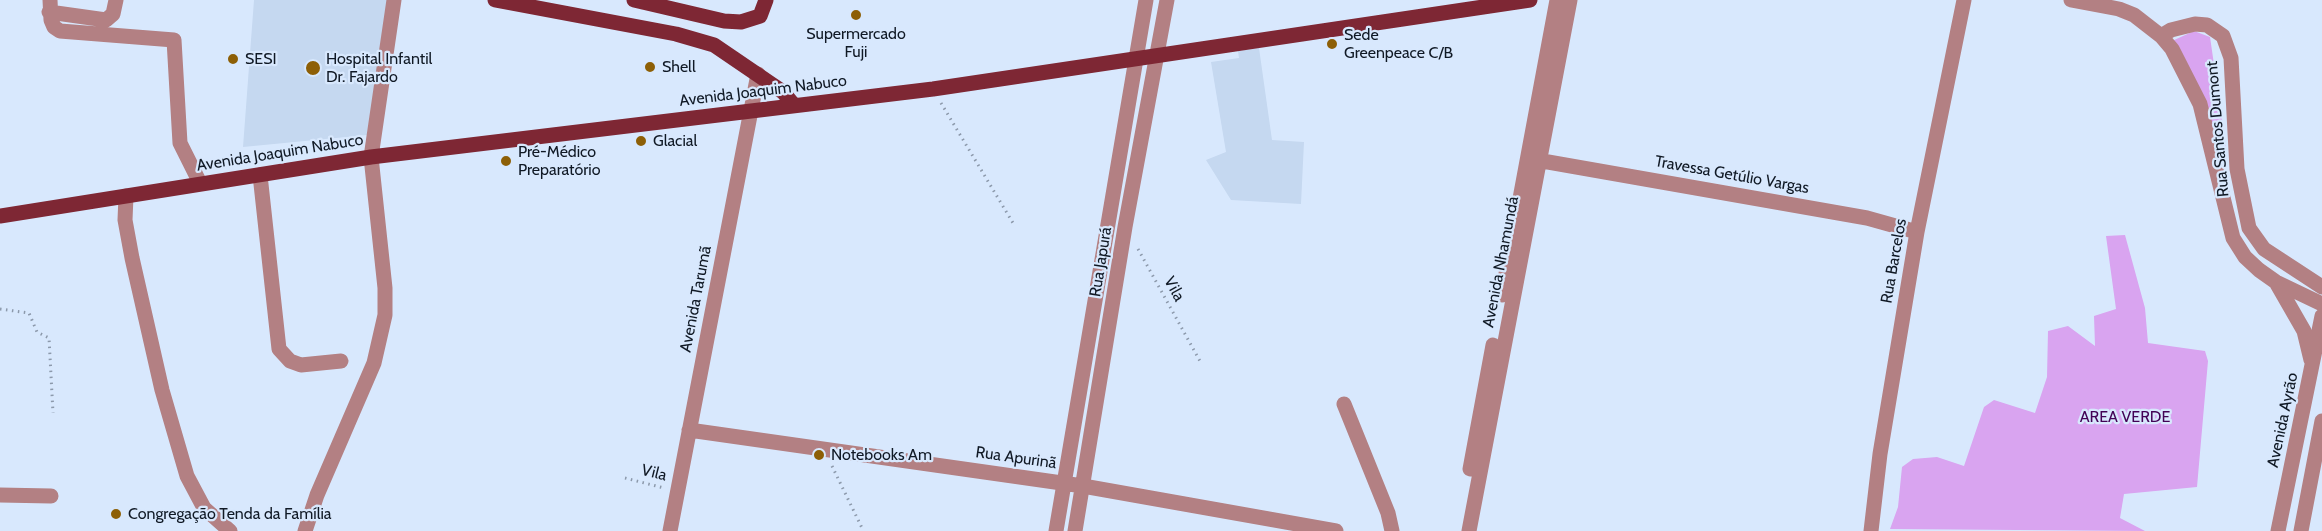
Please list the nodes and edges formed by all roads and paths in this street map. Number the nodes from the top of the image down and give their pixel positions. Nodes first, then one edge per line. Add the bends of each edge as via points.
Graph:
1 (116, 0) edge
2 (394, 0) edge
3 (495, 0) edge
4 (634, 0) edge
5 (766, 0) edge
6 (1146, 0) edge
7 (1167, 0) edge
8 (1530, 0) edge
9 (1557, 0) edge
10 (1570, 0) edge
11 (1964, 0) edge
12 (2071, 0) edge
13 (49, 6) edge
14 (2161, 36) junction
15 (1159, 54) junction
16 (1137, 57) junction
17 (758, 74) junction
18 (933, 89) junction
19 (793, 104) junction
20 (751, 110) junction
21 (371, 157) junction
22 (1534, 160) junction
23 (260, 175) junction
24 (200, 183) junction
25 (126, 196) junction
26 (0, 216) edge
27 (1013, 222) dead end
28 (1125, 227) junction
29 (1917, 232) junction
30 (2276, 282) junction
31 (2322, 287) edge
32 (2322, 304) edge
33 (0, 309) edge
34 (2322, 316) edge
35 (341, 361) dead end
36 (1201, 363) dead end
37 (2312, 368) junction
38 (1344, 404) dead end
39 (53, 413) dead end
40 (2322, 421) edge
41 (689, 430) junction
42 (825, 450) junction
43 (625, 478) dead end
44 (1064, 483) junction
45 (1083, 486) junction
46 (678, 492) junction
47 (0, 495) edge
48 (51, 496) dead end
49 (862, 528) dead end
50 (230, 531) edge
51 (305, 531) edge
52 (670, 531) edge
53 (1056, 531) edge
54 (1075, 531) edge
55 (1336, 531) edge
56 (1392, 531) edge
57 (1459, 531) edge
58 (1469, 531) edge
59 (1871, 531) edge
60 (2278, 531) edge
61 (2301, 531) edge

1 - 13 street via 113,14 106,20
2 - 21 street
3 - 17 main road via 676,34 714,45
4 - 5 main road via 724,21 750,21 760,16
6 - 16 street, Rua Japurá
7 - 15 street, Rua Japurá
8 - 15 main road, Avenida Joaquim Nabuco
9 - 22 street, Avenida Nhamundá
10 - 22 street, Avenida Nhamundá
11 - 29 street, Rua Barcelos
12 - 14 street, Rua Santos Dumont via 2119,9 2147,23
13 - 24 street via 54,27 60,31 174,40 180,143
14 - 30 street, Rua Santos Dumont via 2182,64 2200,104 2233,238 2245,257
14 - 31 street, Rua Santos Dumont via 2195,24 2207,25 2223,36 2231,58 2237,169 2249,228 2264,249
15 - 16 main road, Avenida Joaquim Nabuco
15 - 28 street, Rua Japurá
16 - 18 main road, Avenida Joaquim Nabuco
16 - 44 street, Rua Japurá
17 - 19 main road
17 - 20 street, Avenida Tarumã
18 - 19 main road, Avenida Joaquim Nabuco
18 - 27 path
19 - 20 main road, Avenida Joaquim Nabuco
20 - 21 main road, Avenida Joaquim Nabuco
20 - 41 street, Avenida Tarumã
21 - 23 main road, Avenida Joaquim Nabuco
21 - 51 street via 385,288 381,336 374,363
22 - 29 street, Travessa Getúlio Vargas via 1867,218
22 - 57 street, Avenida Nhamundá
22 - 58 street, Avenida Nhamundá
23 - 24 main road, Avenida Joaquim Nabuco
23 - 35 street via 279,349 290,361 301,365
24 - 25 main road, Avenida Joaquim Nabuco
25 - 26 main road, Avenida Joaquim Nabuco
25 - 50 street via 125,219 132,258 162,390 188,476 204,508
28 - 36 path, Vila
28 - 45 street, Rua Japurá
29 - 59 street, Rua Barcelos
30 - 32 street, Rua Santos Dumont
30 - 37 street via 2304,331
33 - 39 path via 29,313 37,332 49,338
34 - 37 street, Avenida Ayrão
37 - 60 street, Avenida Ayrão
38 - 56 street
40 - 61 street
41 - 42 street, Rua Apurinã
41 - 46 street, Avenida Tarumã
42 - 44 street, Rua Apurinã
42 - 49 path
43 - 46 path, Vila
44 - 45 street, Rua Apurinã
44 - 53 street, Rua Japurá
45 - 54 street, Rua Japurá
45 - 55 street, Rua Apurinã
46 - 52 street, Avenida Tarumã
47 - 48 street

